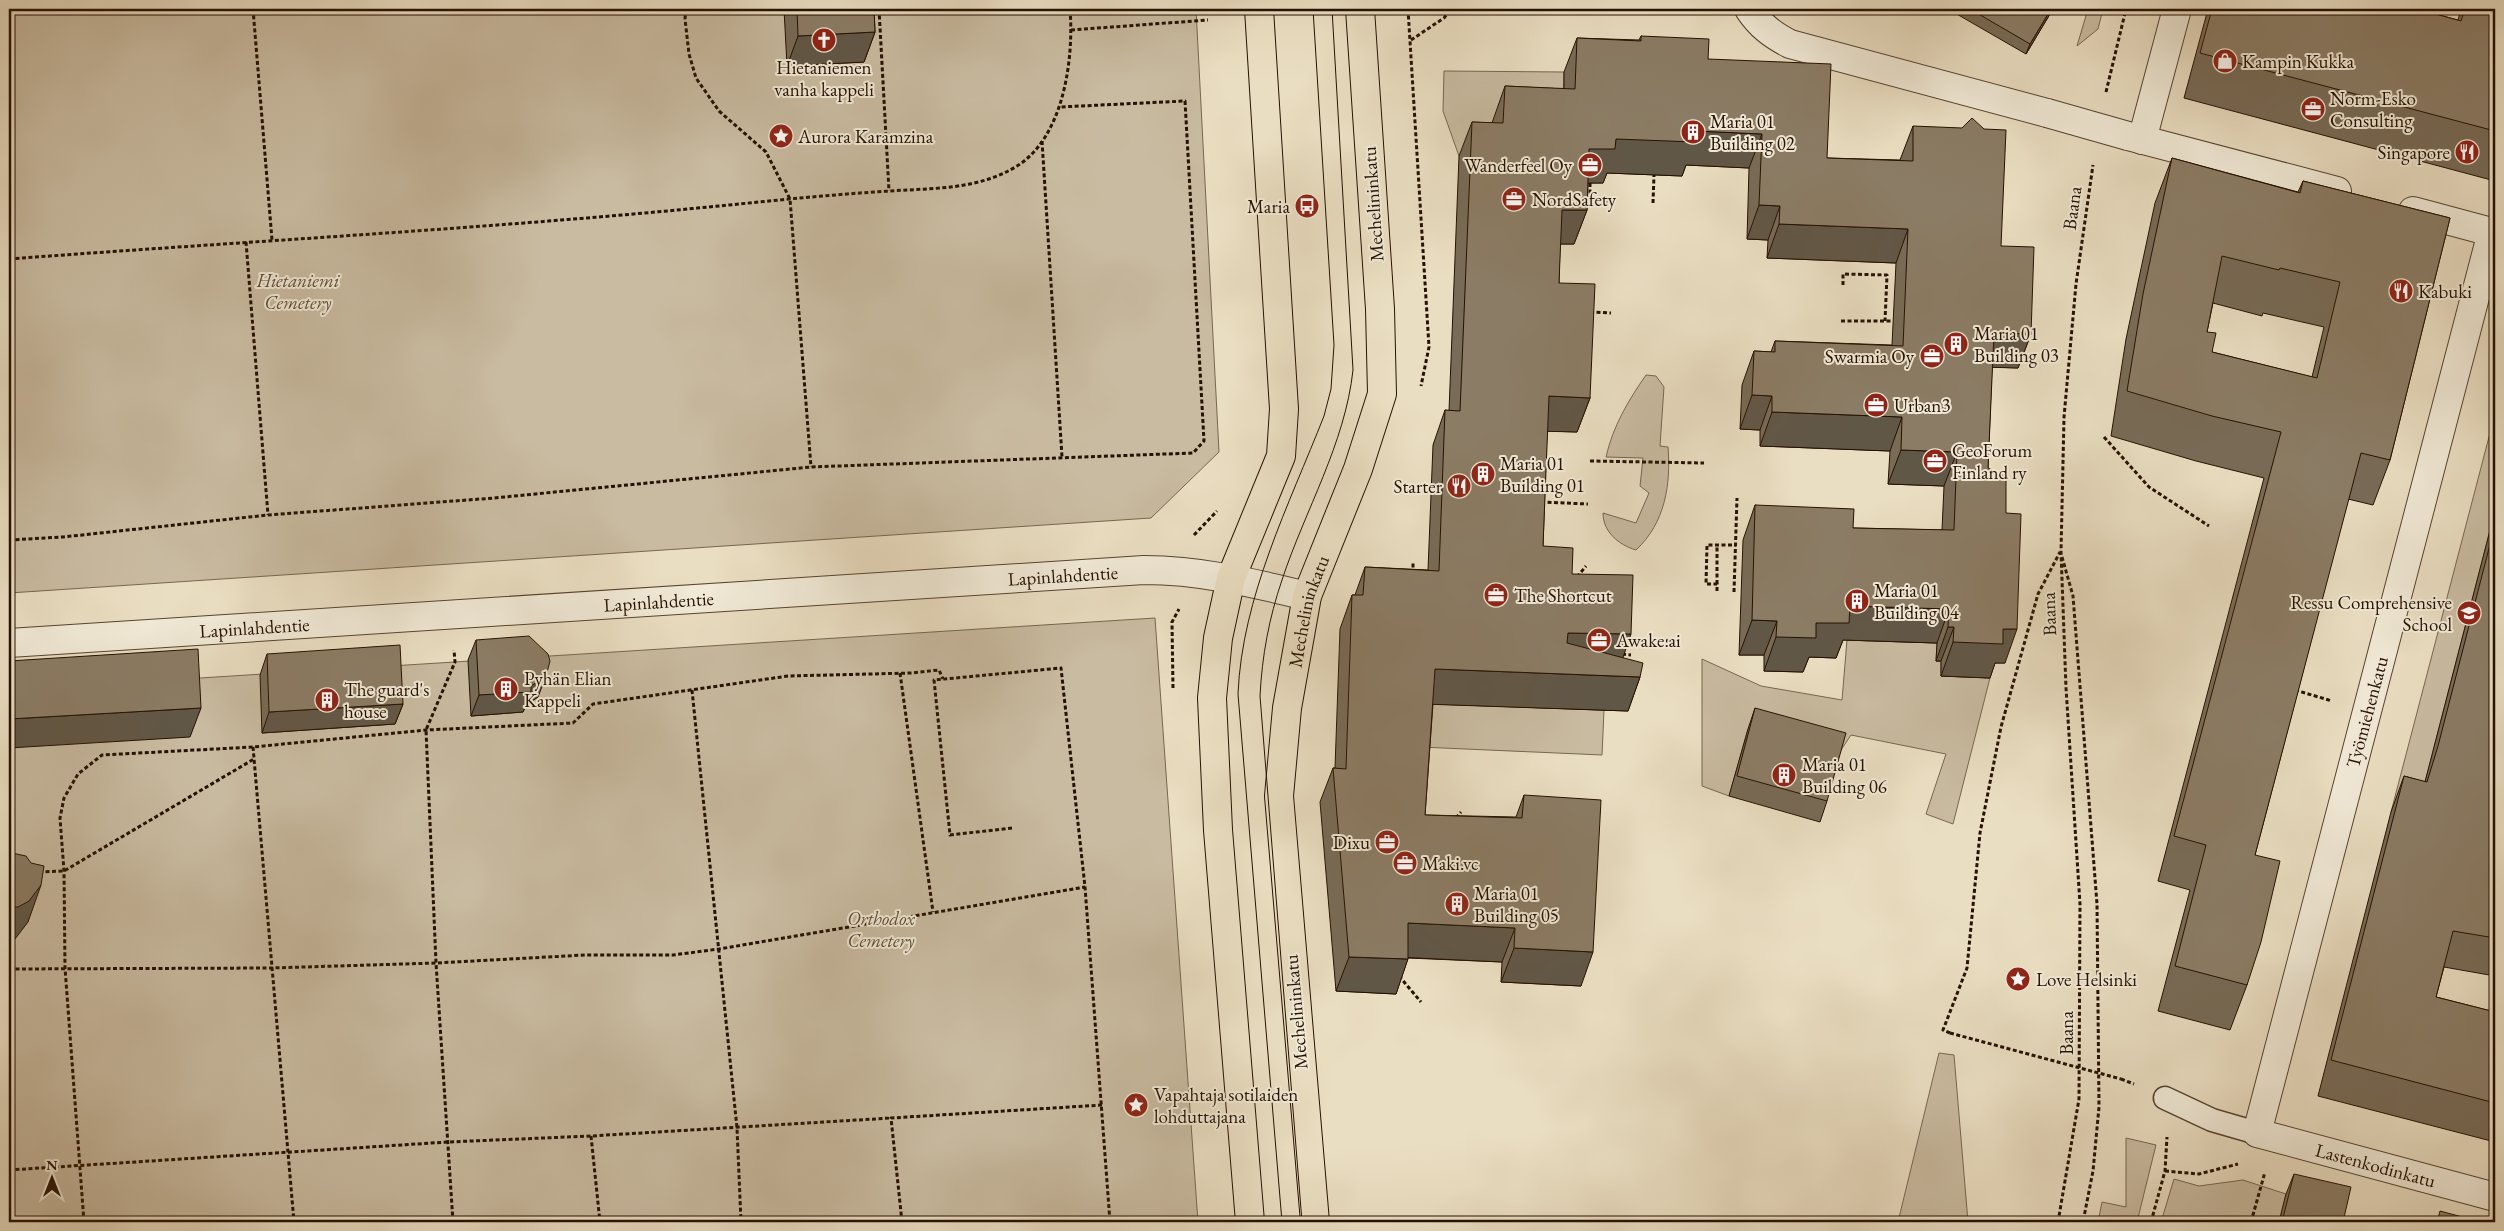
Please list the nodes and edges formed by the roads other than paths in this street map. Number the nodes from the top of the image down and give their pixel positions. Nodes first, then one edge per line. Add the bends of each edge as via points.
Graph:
1 (1260, 9) edge
2 (1360, 9) edge
3 (1749, 9) edge
4 (2177, 9) edge
5 (2135, 138) junction
6 (2365, 198) edge
7 (2394, 206) edge
8 (2494, 233) edge
9 (1231, 578) junction
10 (1307, 596) junction
11 (9, 643) edge
12 (2165, 1098) road end
13 (2257, 1133) junction
14 (2495, 1197) edge
15 (1250, 1222) edge
16 (1315, 1222) edge

1 - 9 main road via 1284,409 1280,456
2 - 10 main road, Mechelininkatu via 1380,309 1382,394 1358,469
3 - 5 street, bridge via 1772,34 1790,44
4 - 5 street
5 - 6 street
7 - 8 street
8 - 13 street, Työmiehenkatu
9 - 10 street, Lapinlahdentie
9 - 11 street, Lapinlahdentie via 1187,570 1144,570
9 - 15 main road via 1218,638 1212,738
10 - 16 main road, Mechelininkatu via 1287,708 1280,796 1281,839
12 - 13 lane via 2212,1120
13 - 14 street, Lastenkodinkatu

